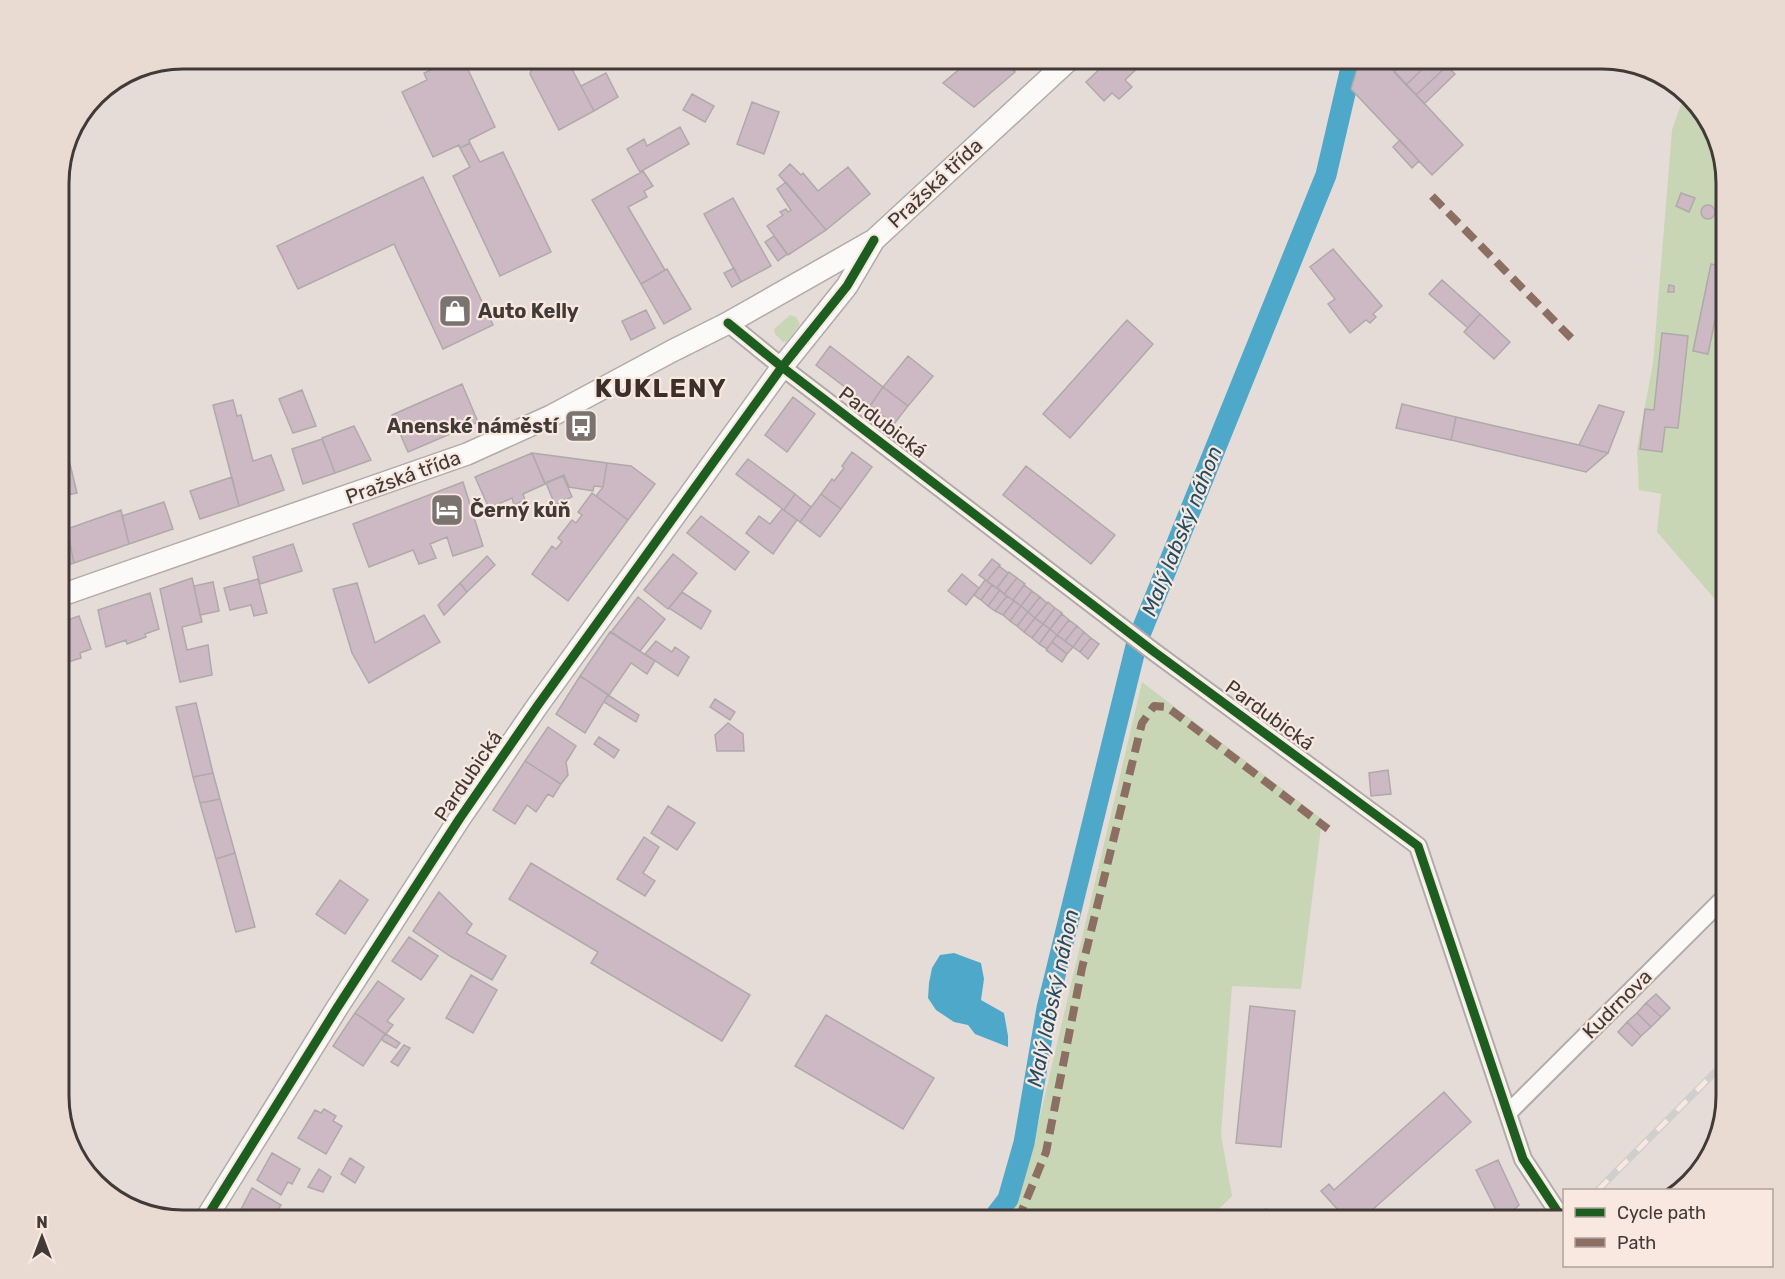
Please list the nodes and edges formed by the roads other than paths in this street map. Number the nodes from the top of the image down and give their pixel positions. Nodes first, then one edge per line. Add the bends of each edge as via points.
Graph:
1 (1058, 69) edge
2 (874, 240) junction
3 (728, 323) junction
4 (782, 367) junction
5 (69, 593) edge
6 (1716, 906) edge
7 (1508, 1113) junction
8 (212, 1210) edge
9 (1556, 1210) edge

1 - 2 street, Pražská třída
2 - 3 street, Pražská třída
2 - 4 street, Pardubická via 847,286
3 - 4 street, Pardubická
3 - 5 street, Pražská třída via 551,416 468,454
4 - 7 street, Pardubická via 1152,651 1418,846
4 - 8 street, Pardubická via 460,818
6 - 7 street, Kudrnova
7 - 9 street, Pardubická via 1523,1158

